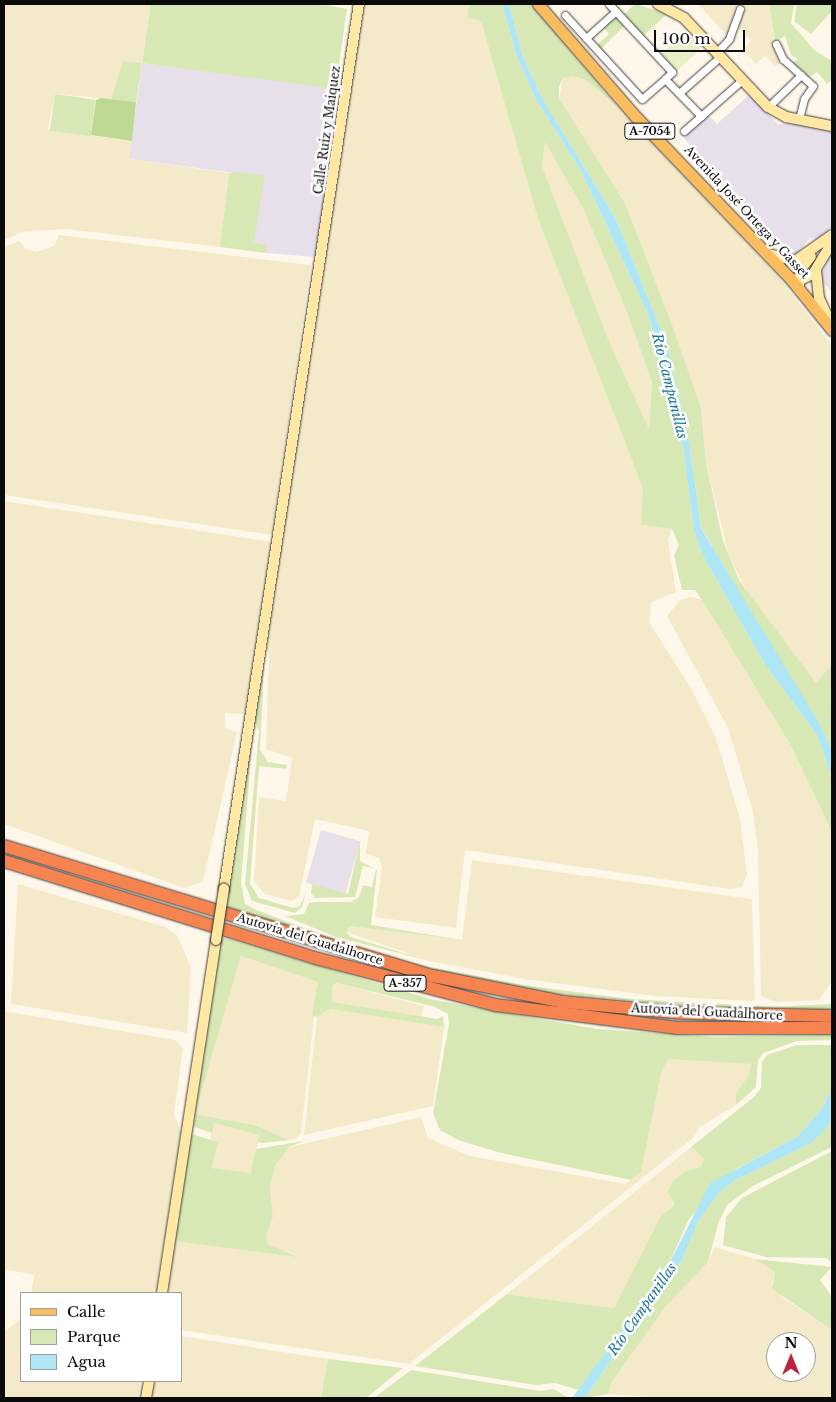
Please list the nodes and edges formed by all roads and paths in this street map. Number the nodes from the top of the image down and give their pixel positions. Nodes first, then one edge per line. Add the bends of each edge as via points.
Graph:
1 (358, 4) edge
2 (538, 4) edge
3 (609, 4) edge
4 (658, 4) edge
5 (670, 6) edge
6 (740, 9) dead end
7 (616, 11) junction
8 (565, 15) dead end
9 (586, 38) junction
10 (776, 44) dead end
11 (719, 54) junction
12 (801, 75) junction
13 (665, 78) junction
14 (742, 80) junction
15 (679, 93) junction
16 (768, 107) junction
17 (702, 116) junction
18 (799, 119) junction
19 (832, 126) edge
20 (684, 130) dead end
21 (832, 235) edge
22 (832, 242) edge
23 (816, 249) junction
24 (767, 253) junction
25 (816, 269) junction
26 (796, 283) junction
27 (832, 326) edge
28 (832, 330) edge
29 (4, 846) edge
30 (4, 861) edge
31 (826, 1022) edge
32 (162, 1292) edge
33 (148, 1382) edge
34 (146, 1398) edge

1 - 32 street, Calle Ruiz y Maiquez, bridge
2 - 24 main road, Avenida José Ortega y Gasset / A-7054 via 636,117
3 - 7 street
4 - 5 street
5 - 11 street
6 - 11 street via 729,39
7 - 9 street
7 - 13 street via 672,72
8 - 9 street
9 - 13 street via 642,99
10 - 12 street via 783,59
11 - 14 street
11 - 15 street
12 - 16 street
12 - 18 street via 813,86 804,98
13 - 15 street
14 - 16 street
14 - 17 street
15 - 17 street
16 - 18 street
17 - 20 street
18 - 19 street
21 - 23 street
22 - 25 street
23 - 24 street via 795,261
23 - 26 street via 801,269
24 - 26 main road, Avenida José Ortega y Gasset / A-7054
25 - 26 street via 807,279
25 - 27 street, Avenida José Ortega y Gasset via 814,283
26 - 28 main road, Avenida José Ortega y Gasset / A-7054
29 - 31 highway, Autovía del Guadalhorce / A-357 via 433,976 564,1002
30 - 31 highway, Autovía del Guadalhorce / A-357 via 319,959 496,1005 678,1028
33 - 34 street

